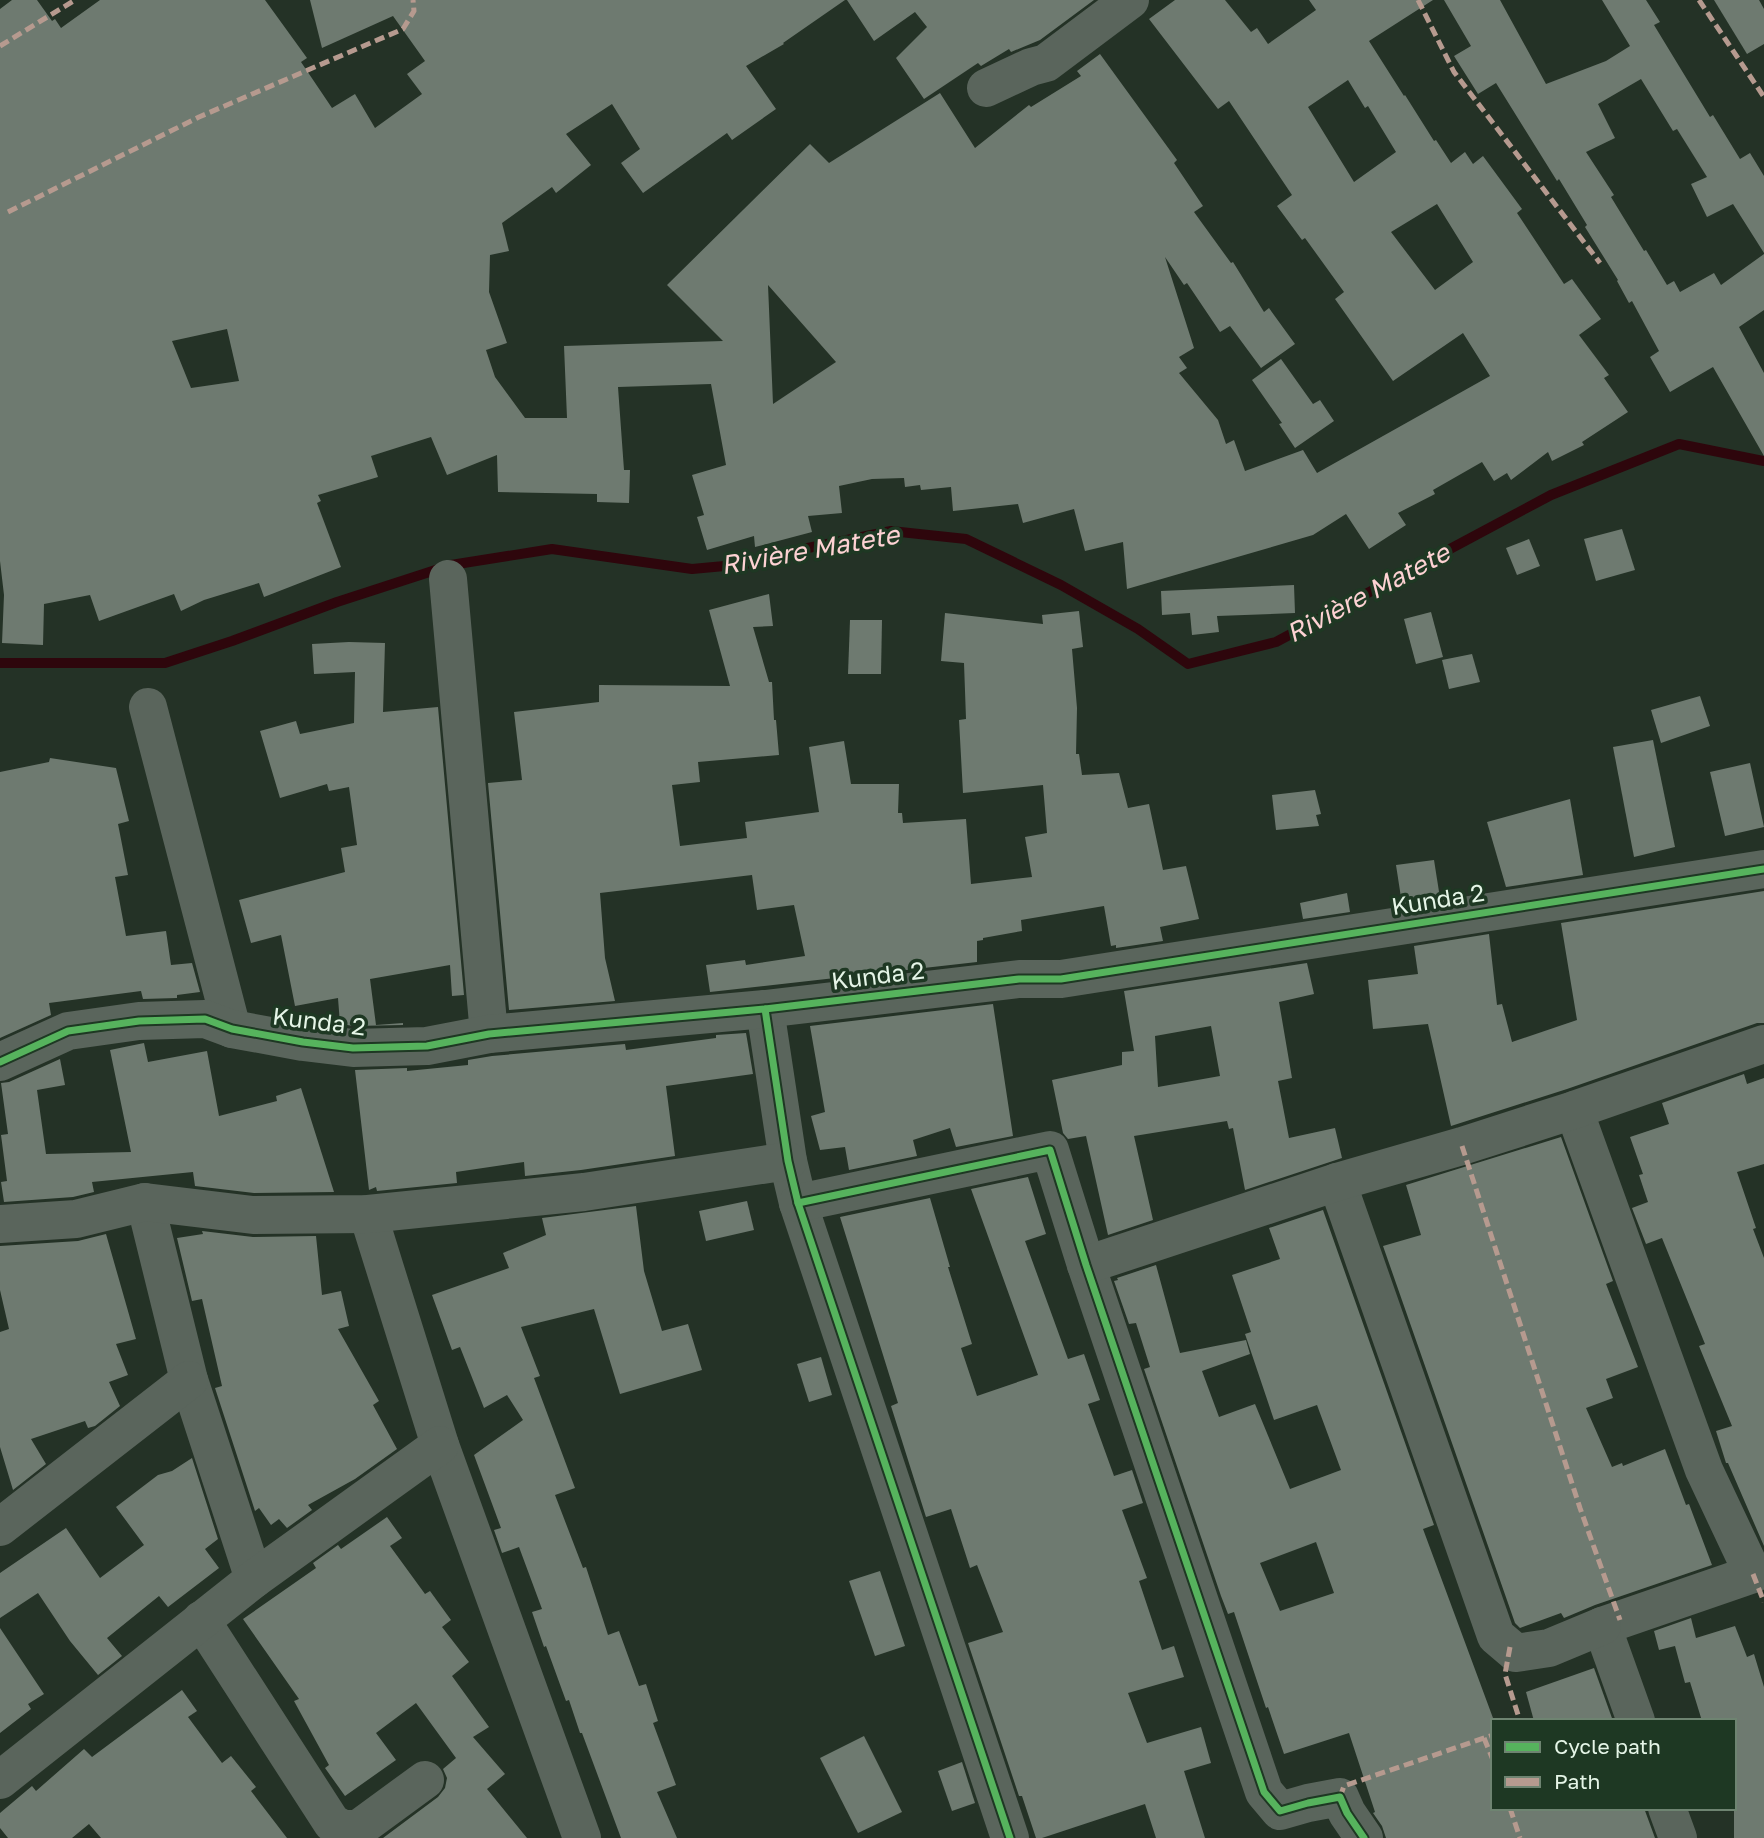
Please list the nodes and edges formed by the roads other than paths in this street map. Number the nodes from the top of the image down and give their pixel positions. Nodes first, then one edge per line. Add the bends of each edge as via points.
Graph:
1 (1130, 0) edge
2 (986, 88) dead end
3 (448, 579) dead end
4 (148, 707) dead end
5 (1764, 869) edge
6 (765, 1009) junction
7 (232, 1029) junction
8 (489, 1034) junction
9 (1764, 1044) edge
10 (0, 1062) edge
11 (1574, 1110) junction
12 (788, 1161) junction
13 (1337, 1182) junction
14 (145, 1202) junction
15 (798, 1203) junction
16 (368, 1214) junction
17 (0, 1224) edge
18 (1086, 1265) junction
19 (189, 1380) junction
20 (440, 1445) junction
21 (0, 1527) edge
22 (254, 1578) junction
23 (201, 1620) junction
24 (1602, 1626) junction
25 (1635, 1719) edge
26 (0, 1780) edge
27 (425, 1780) dead end
28 (1668, 1810) edge
29 (582, 1838) edge
30 (1010, 1838) edge
31 (1364, 1838) edge
32 (1678, 1838) edge

1 - 2 street via 1046,63
3 - 8 street
4 - 7 street
5 - 6 street, Kunda 2 via 1061,979 1019,979
6 - 8 street, Kunda 2
6 - 12 street
7 - 8 street, Kunda 2 via 353,1048 428,1046
7 - 10 street, Kunda 2 via 205,1019 139,1021 68,1031
9 - 11 street
11 - 13 street
11 - 24 street via 1703,1470 1753,1574
12 - 15 street
12 - 16 street via 584,1192
13 - 18 street
13 - 24 street via 1496,1636 1516,1653 1549,1648
14 - 16 street via 253,1215
14 - 17 street via 76,1219
14 - 19 street
15 - 18 street via 1050,1150
15 - 30 street
16 - 20 street
18 - 31 street via 1264,1792 1280,1811 1340,1797
19 - 21 street
19 - 22 street
20 - 22 street
20 - 29 street
22 - 23 street
23 - 26 street
23 - 27 street via 332,1823 358,1829
24 - 25 street
28 - 32 street

